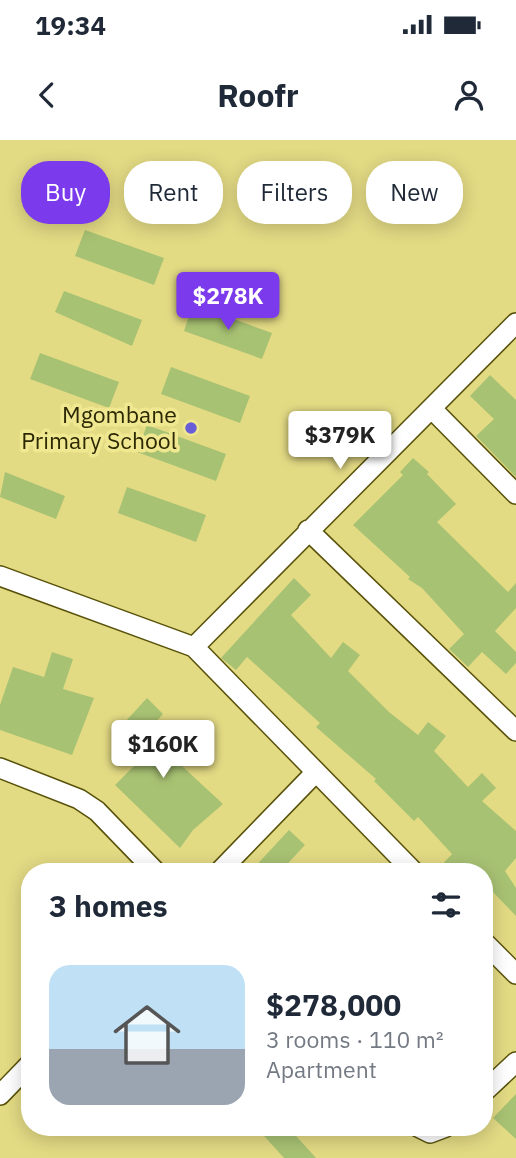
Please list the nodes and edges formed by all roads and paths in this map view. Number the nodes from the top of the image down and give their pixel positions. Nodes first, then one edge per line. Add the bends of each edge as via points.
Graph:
1 (516, 323) edge
2 (432, 409) junction
3 (516, 494) edge
4 (309, 530) junction
5 (0, 576) edge
6 (194, 647) junction
7 (516, 732) edge
8 (0, 768) edge
9 (315, 773) junction
10 (147, 863) edge
11 (228, 863) edge
12 (405, 863) edge
13 (493, 951) edge
14 (516, 974) edge
15 (516, 1062) edge
16 (21, 1073) edge
17 (493, 1084) edge
18 (0, 1095) edge

1 - 2 street
2 - 3 street
2 - 4 street
4 - 6 street
4 - 7 street
5 - 6 street
6 - 9 street
8 - 10 street via 79,799 97,811
9 - 11 street
9 - 12 street
13 - 14 street
15 - 17 street
16 - 18 street

